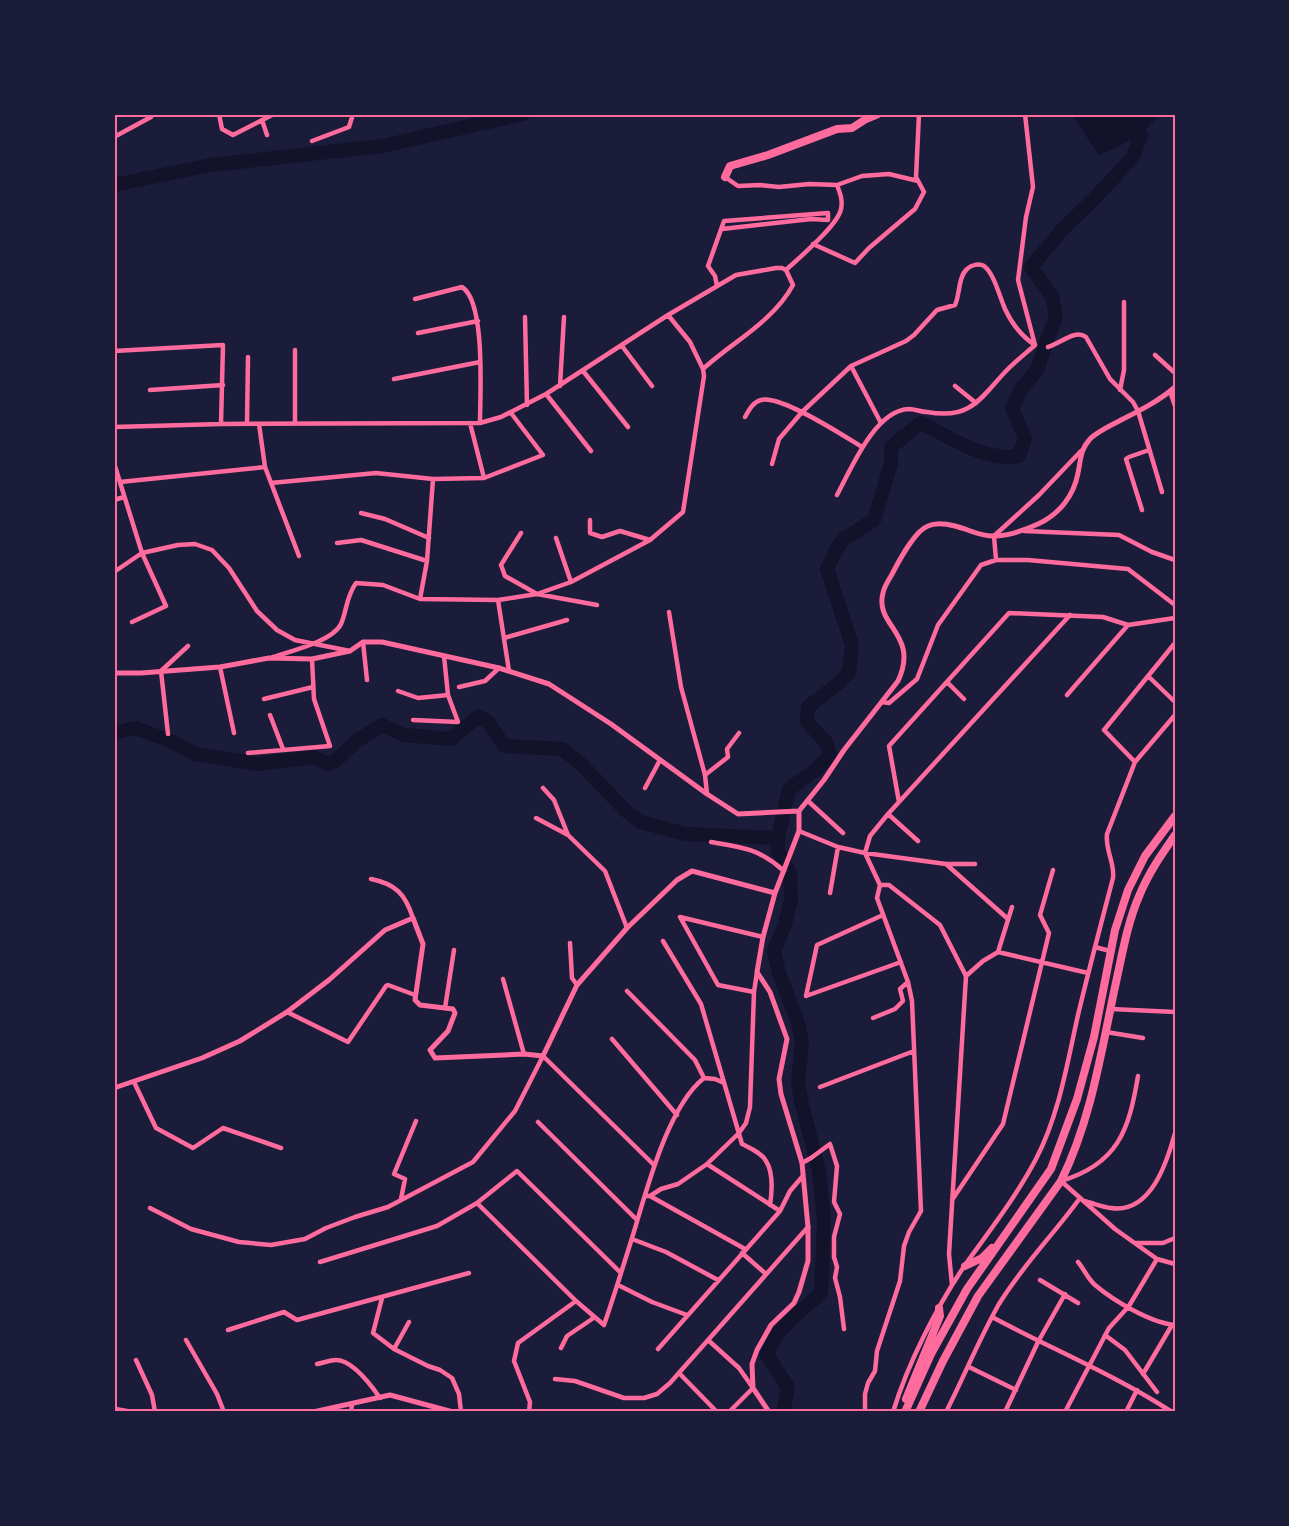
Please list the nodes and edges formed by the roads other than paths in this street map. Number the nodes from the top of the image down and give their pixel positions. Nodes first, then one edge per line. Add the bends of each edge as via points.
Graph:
1 (219, 114) edge
2 (274, 114) edge
3 (353, 114) edge
4 (878, 114) edge
5 (919, 114) edge
6 (1025, 114) edge
7 (152, 117) dead end
8 (262, 120) junction
9 (267, 135) dead end
10 (114, 137) edge
11 (312, 141) dead end
12 (725, 177) joint
13 (918, 181) junction
14 (837, 185) junction
15 (722, 229) junction
16 (813, 244) junction
17 (786, 270) junction
18 (717, 286) junction
19 (415, 299) dead end
20 (1124, 302) dead end
21 (668, 315) junction
22 (525, 317) dead end
23 (564, 317) dead end
24 (478, 321) junction
25 (418, 333) dead end
26 (1035, 345) junction
27 (622, 346) junction
28 (1048, 347) dead end
29 (295, 350) dead end
30 (114, 351) edge
31 (1155, 355) dead end
32 (248, 357) dead end
33 (480, 362) junction
34 (851, 366) junction
35 (703, 369) junction
36 (583, 371) junction
37 (1175, 373) edge
38 (394, 379) dead end
39 (223, 385) junction
40 (560, 386) junction
41 (652, 386) dead end
42 (955, 386) dead end
43 (1173, 389) edge
44 (150, 390) dead end
45 (1120, 390) junction
46 (546, 394) junction
47 (976, 403) junction
48 (527, 405) junction
49 (1175, 406) edge
50 (1138, 411) junction
51 (802, 412) junction
52 (511, 413) junction
53 (745, 417) dead end
54 (470, 423) junction
55 (480, 423) junction
56 (881, 423) junction
57 (220, 424) junction
58 (247, 424) junction
59 (260, 424) junction
60 (295, 424) junction
61 (628, 427) dead end
62 (114, 428) edge
63 (862, 447) junction
64 (1149, 450) junction
65 (591, 451) dead end
66 (1081, 451) junction
67 (114, 463) edge
68 (772, 464) dead end
69 (264, 468) junction
70 (483, 478) junction
71 (433, 479) junction
72 (120, 482) junction
73 (270, 483) junction
74 (1162, 492) dead end
75 (837, 495) dead end
76 (124, 497) junction
77 (114, 500) edge
78 (1142, 510) dead end
79 (361, 513) dead end
80 (590, 520) dead end
81 (1020, 531) junction
82 (520, 533) dead end
83 (994, 536) junction
84 (429, 538) junction
85 (556, 538) dead end
86 (650, 540) junction
87 (337, 543) dead end
88 (142, 553) junction
89 (299, 556) dead end
90 (996, 560) junction
91 (1175, 560) edge
92 (427, 561) junction
93 (114, 572) edge
94 (571, 582) junction
95 (537, 594) junction
96 (420, 599) junction
97 (498, 600) junction
98 (1175, 604) edge
99 (597, 605) dead end
100 (669, 612) dead end
101 (1071, 615) junction
102 (1175, 618) edge
103 (567, 620) dead end
104 (132, 622) dead end
105 (1128, 625) junction
106 (504, 638) junction
107 (316, 642) junction
108 (363, 642) junction
109 (1175, 643) edge
110 (188, 646) dead end
111 (350, 651) junction
112 (444, 656) junction
113 (269, 658) junction
114 (312, 659) junction
115 (220, 667) junction
116 (499, 668) junction
117 (161, 671) junction
118 (509, 671) junction
119 (114, 673) edge
120 (1148, 676) junction
121 (368, 680) dead end
122 (947, 682) junction
123 (313, 687) junction
124 (459, 687) dead end
125 (398, 691) dead end
126 (448, 695) junction
127 (1067, 695) dead end
128 (264, 699) dead end
129 (964, 699) dead end
130 (882, 702) junction
131 (1175, 702) edge
132 (270, 715) dead end
133 (1175, 715) edge
134 (413, 720) dead end
135 (739, 733) dead end
136 (168, 734) dead end
137 (234, 734) dead end
138 (283, 749) junction
139 (248, 753) dead end
140 (660, 760) junction
141 (1135, 762) junction
142 (705, 775) junction
143 (543, 788) dead end
144 (645, 788) dead end
145 (707, 794) junction
146 (808, 801) junction
147 (899, 802) junction
148 (799, 811) junction
149 (888, 814) junction
150 (1175, 816) edge
151 (536, 818) dead end
152 (799, 831) junction
153 (843, 833) dead end
154 (568, 835) junction
155 (1175, 835) edge
156 (918, 841) dead end
157 (711, 842) dead end
158 (838, 847) junction
159 (865, 853) junction
160 (946, 864) junction
161 (975, 864) dead end
162 (784, 870) junction
163 (1053, 870) dead end
164 (371, 879) dead end
165 (879, 885) junction
166 (775, 893) junction
167 (830, 893) dead end
168 (1012, 907) dead end
169 (883, 915) junction
170 (413, 918) junction
171 (1008, 919) junction
172 (627, 928) junction
173 (763, 937) junction
174 (663, 941) dead end
175 (570, 943) dead end
176 (1095, 947) junction
177 (454, 950) dead end
178 (1110, 951) junction
179 (998, 952) junction
180 (1042, 961) junction
181 (901, 962) junction
182 (758, 972) junction
183 (1088, 973) junction
184 (966, 976) junction
185 (503, 979) dead end
186 (908, 982) junction
187 (577, 985) junction
188 (627, 991) dead end
189 (754, 992) junction
190 (415, 995) junction
191 (446, 1008) junction
192 (1110, 1009) junction
193 (287, 1012) junction
194 (1175, 1012) edge
195 (873, 1018) dead end
196 (1106, 1032) junction
197 (1143, 1038) dead end
198 (612, 1039) dead end
199 (914, 1050) junction
200 (524, 1054) junction
201 (543, 1056) junction
202 (1138, 1076) dead end
203 (704, 1078) junction
204 (134, 1082) junction
205 (724, 1083) junction
206 (820, 1087) dead end
207 (114, 1088) edge
208 (677, 1115) junction
209 (416, 1121) dead end
210 (538, 1122) dead end
211 (739, 1133) junction
212 (1175, 1133) edge
213 (281, 1148) dead end
214 (1173, 1150) edge
215 (802, 1163) junction
216 (707, 1164) junction
217 (654, 1165) junction
218 (802, 1177) junction
219 (1061, 1181) junction
220 (648, 1196) junction
221 (401, 1199) junction
222 (1082, 1199) junction
223 (952, 1200) junction
224 (477, 1203) junction
225 (770, 1205) junction
226 (150, 1208) dead end
227 (780, 1211) junction
228 (637, 1220) junction
229 (808, 1227) junction
230 (1006, 1234) junction
231 (1175, 1238) edge
232 (632, 1239) junction
233 (1135, 1243) junction
234 (743, 1251) junction
235 (1157, 1259) junction
236 (320, 1262) dead end
237 (1078, 1262) dead end
238 (1175, 1264) edge
239 (964, 1266) junction
240 (469, 1273) dead end
241 (621, 1273) junction
242 (766, 1274) junction
243 (718, 1280) junction
244 (1040, 1280) dead end
245 (618, 1285) junction
246 (952, 1285) junction
247 (1065, 1294) junction
248 (382, 1298) junction
249 (576, 1301) junction
250 (1078, 1303) dead end
251 (1129, 1306) junction
252 (939, 1308) junction
253 (687, 1316) junction
254 (595, 1317) junction
255 (992, 1317) junction
256 (409, 1322) dead end
257 (1173, 1325) edge
258 (844, 1329) dead end
259 (228, 1330) dead end
260 (1105, 1335) junction
261 (186, 1340) dead end
262 (708, 1340) junction
263 (1038, 1342) junction
264 (561, 1348) dead end
265 (658, 1348) dead end
266 (394, 1349) junction
267 (135, 1360) dead end
268 (317, 1364) dead end
269 (969, 1367) junction
270 (1089, 1367) junction
271 (679, 1373) junction
272 (1143, 1374) junction
273 (555, 1379) dead end
274 (753, 1388) junction
275 (1016, 1390) junction
276 (1137, 1390) junction
277 (1157, 1392) dead end
278 (380, 1398) junction
279 (352, 1404) junction
280 (114, 1409) edge
281 (131, 1412) edge
282 (155, 1412) edge
283 (224, 1412) edge
284 (313, 1412) edge
285 (351, 1412) edge
286 (453, 1412) edge
287 (461, 1412) edge
288 (529, 1412) edge
289 (717, 1412) edge
290 (729, 1412) edge
291 (769, 1412) edge
292 (866, 1412) edge
293 (892, 1412) edge
294 (905, 1412) edge
295 (920, 1412) edge
296 (946, 1412) edge
297 (1005, 1412) edge
298 (1065, 1412) edge
299 (1126, 1412) edge
300 (1172, 1412) edge

1 - 8 street via 222,129 232,135
2 - 8 street
3 - 11 street via 349,127
4 - 12 highway via 852,128 837,129 730,165
5 - 13 street
6 - 26 street via 1033,187 1018,280
7 - 10 street
8 - 9 street
12 - 14 street via 738,186
13 - 14 street via 889,174 862,176
13 - 16 street via 924,192 915,209 855,263
14 - 16 street via 841,210
15 - 15 street via 724,221 828,213 828,220
15 - 18 street via 708,266
16 - 17 street
17 - 18 street via 736,275
17 - 35 street via 793,285 775,309
18 - 21 street
19 - 24 street via 462,287 468,292
20 - 45 street via 1124,370
21 - 27 street
21 - 35 street via 690,342
22 - 48 street
23 - 40 street
24 - 25 street
24 - 33 street
26 - 34 street via 1016,328 990,273 977,264 966,269 954,305 937,310 906,341
26 - 47 street
27 - 36 street
27 - 41 street
28 - 45 street via 1081,333
29 - 60 street
30 - 39 street via 223,345
31 - 37 street
32 - 58 street
33 - 38 street
33 - 55 street
34 - 51 street
34 - 56 street
35 - 86 street via 683,512
36 - 40 street
36 - 61 street
39 - 44 street
39 - 57 street
40 - 46 street
42 - 47 street
43 - 49 street
43 - 50 street
45 - 50 street
46 - 48 street
46 - 65 street
47 - 56 street via 957,412 899,411
48 - 52 street
50 - 64 street
50 - 66 street via 1098,433
51 - 53 street via 761,399
51 - 63 street
51 - 68 street via 778,439
52 - 55 street
52 - 70 street via 543,455
54 - 55 street
54 - 60 street
54 - 70 street
56 - 63 street
57 - 58 street
57 - 62 street
58 - 59 street
59 - 60 street
59 - 69 street
63 - 75 street
64 - 74 street
64 - 78 street via 1126,459
66 - 81 street via 1073,492 1066,502 1041,522
66 - 83 street
67 - 72 street
69 - 72 street
69 - 73 street
70 - 71 street
71 - 73 street via 376,473
71 - 84 street
72 - 76 street
73 - 89 street
76 - 77 street
76 - 88 street
79 - 84 street
80 - 86 street via 590,533 602,537 620,531
81 - 83 street
81 - 91 street via 1119,535
82 - 95 street via 501,565 505,576
83 - 90 street
83 - 130 street via 937,524 914,538 883,592 884,612 902,642 905,656 898,681
84 - 92 street
85 - 94 street
86 - 94 street
87 - 92 street via 361,540
88 - 93 street
88 - 104 street via 166,606
88 - 107 street via 195,544 212,550 257,611 277,630 295,640
90 - 98 street via 1128,569
90 - 130 street via 981,565 938,625 917,679 889,702
92 - 96 street
94 - 95 street
95 - 97 street
95 - 99 street
96 - 97 street
96 - 107 street via 383,585 356,583 337,631
97 - 106 street
100 - 142 street via 681,687
101 - 105 street via 1103,617
101 - 122 street via 1009,613
101 - 147 street
102 - 105 street
103 - 106 street
105 - 127 street
106 - 118 street
107 - 111 street
107 - 113 street
108 - 111 street
108 - 112 street via 382,642
108 - 121 street
109 - 120 street
110 - 117 street
111 - 114 street
112 - 116 street
112 - 126 street
113 - 114 street
113 - 115 street
114 - 123 street
115 - 117 street
115 - 137 street
116 - 118 street
116 - 124 street via 485,681
117 - 119 street
117 - 136 street
118 - 140 street via 549,684
120 - 131 street
120 - 141 street via 1104,730
122 - 129 street
122 - 147 street via 889,746
123 - 128 street
123 - 138 street via 330,746
125 - 126 street via 418,698
126 - 134 street via 458,722
130 - 146 street
132 - 138 street
133 - 141 street
135 - 142 street via 727,749 728,757
138 - 139 street
140 - 144 street
140 - 145 street
141 - 176 street via 1107,834 1114,873
142 - 145 street
143 - 154 street via 554,800
145 - 148 street via 738,814
146 - 148 street
146 - 153 street
147 - 149 street
148 - 152 street
149 - 156 street
149 - 159 street via 870,836
150 - 178 highway via 1145,856 1128,890
151 - 154 street
152 - 158 street
152 - 162 street
154 - 172 street via 606,871
155 - 192 highway via 1139,895
157 - 162 street via 743,847 770,858
158 - 159 street
158 - 167 street
159 - 160 street
159 - 165 street
160 - 161 street
160 - 171 street
162 - 166 street
163 - 180 street via 1040,915 1049,933
164 - 170 street via 389,883 409,906
165 - 169 street via 877,898
165 - 184 street via 889,885 940,926
166 - 172 street via 692,872 677,880
166 - 173 street
168 - 171 street
169 - 181 street
169 - 181 street via 817,945 806,996
170 - 190 street via 423,944
170 - 193 street via 385,930
171 - 179 street
172 - 187 street
173 - 182 street
173 - 189 street via 680,917 718,985
174 - 205 street via 701,1004
175 - 187 street via 572,978
176 - 178 street
176 - 183 street
177 - 191 street
178 - 230 highway via 1077,1100 1051,1169
179 - 180 street
179 - 184 street
180 - 183 street
180 - 223 street via 1003,1124
181 - 186 street
182 - 189 street
182 - 215 street via 770,992 787,1039 779,1079
183 - 239 street via 1057,1107 1037,1158 1013,1199
184 - 223 street
185 - 200 street
186 - 195 street via 900,989 903,1001 895,1009
186 - 199 street
187 - 201 street
188 - 203 street via 695,1060
189 - 211 street via 750,1107
190 - 191 street via 420,1005
190 - 193 street via 386,986 348,1042
191 - 200 street via 455,1013 448,1031 430,1050 435,1058
192 - 194 street
192 - 196 highway
193 - 204 street via 240,1041
196 - 197 street
196 - 219 highway via 1091,1101
198 - 208 street
199 - 206 street
199 - 292 street via 921,1211 903,1246 900,1281 877,1351 875,1371 868,1383
200 - 201 street
201 - 217 street
201 - 221 street via 515,1111 473,1162
202 - 219 street via 1133,1106 1117,1146 1092,1169
203 - 205 street
203 - 208 street via 692,1088
204 - 207 street
204 - 213 street via 156,1128 193,1148 223,1128
205 - 211 street
208 - 217 street
209 - 221 street via 394,1174 405,1179
210 - 228 street
211 - 216 street
211 - 225 street via 742,1144 767,1162
212 - 214 street
214 - 222 street via 1149,1193 1137,1202 1113,1209
215 - 218 street
215 - 258 street via 829,1144 837,1166 834,1202 840,1214 834,1257
216 - 220 street via 678,1184
216 - 225 street
217 - 220 street via 647,1184
218 - 227 street
218 - 229 street
219 - 222 street
219 - 295 highway via 978,1296
220 - 228 street
220 - 234 street
221 - 226 street via 305,1239 271,1245 239,1242 191,1228
222 - 233 street
222 - 255 street via 1023,1269
223 - 246 street
224 - 236 street via 437,1226
224 - 241 street via 517,1171
224 - 249 street
225 - 227 street
227 - 234 street
228 - 232 street
229 - 242 street
229 - 274 street via 808,1261 799,1292 794,1303 771,1325 757,1350 752,1364
230 - 239 highway via 982,1258
230 - 294 highway via 931,1354
231 - 233 street via 1163,1243
232 - 241 street
232 - 243 street
233 - 235 street
234 - 242 street
234 - 243 street
235 - 238 street
235 - 251 street
237 - 251 street via 1094,1284
239 - 246 street
240 - 248 street
241 - 245 street
242 - 262 street
243 - 253 street
244 - 247 street
245 - 253 street
245 - 254 street via 604,1325
246 - 252 street
247 - 250 street
247 - 263 street
248 - 259 street via 297,1320 284,1311
248 - 266 street via 373,1333
249 - 254 street
249 - 288 street via 518,1343 514,1361 530,1402
251 - 257 street via 1150,1319
251 - 260 street
252 - 293 street
252 - 294 highway via 940,1316 906,1398
253 - 265 street
254 - 264 street via 567,1336
255 - 263 street
255 - 269 street
256 - 266 street
257 - 272 street
260 - 270 street
260 - 272 street via 1125,1350
261 - 283 street
262 - 271 street
262 - 274 street via 739,1368
263 - 270 street
263 - 275 street
266 - 287 street via 452,1378
267 - 282 street via 152,1395
268 - 278 street via 338,1360 351,1366
269 - 275 street
269 - 296 street
270 - 276 street
270 - 298 street
271 - 273 street via 657,1394 644,1398 624,1398
271 - 289 street
272 - 277 street
274 - 290 street
274 - 291 street
275 - 297 street
276 - 299 street
276 - 300 street
278 - 279 street
278 - 286 street via 390,1395
279 - 284 street
279 - 285 street
280 - 281 street

